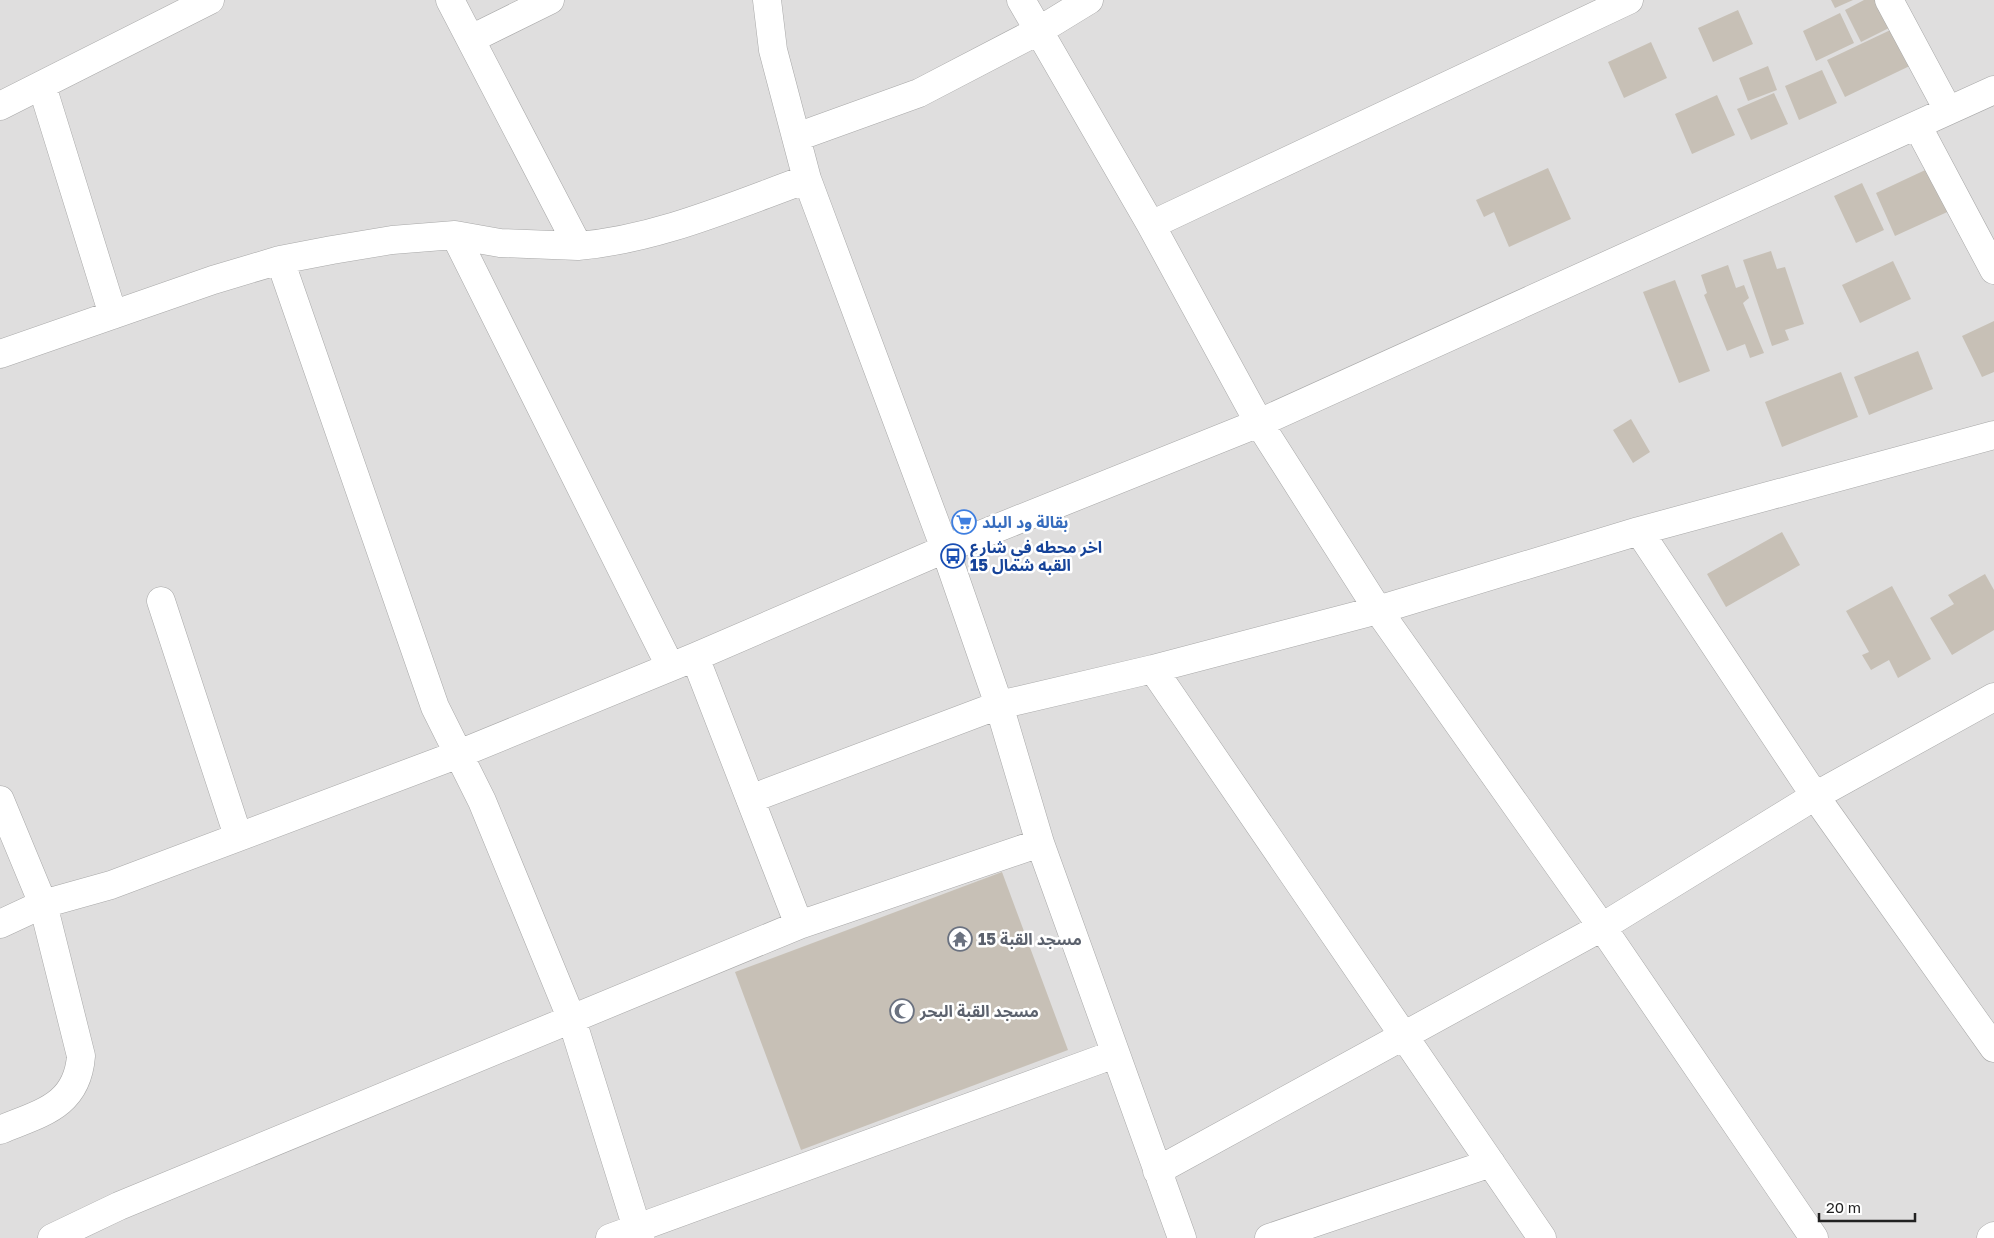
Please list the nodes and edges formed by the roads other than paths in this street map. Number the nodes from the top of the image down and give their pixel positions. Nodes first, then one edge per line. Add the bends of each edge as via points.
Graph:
1 (210, 0) edge
2 (450, 0) edge
3 (550, 0) edge
4 (766, 0) edge
5 (1020, 0) edge
6 (1089, 0) edge
7 (1889, 0) edge
8 (1614, 3) edge
9 (1040, 30) junction
10 (470, 39) junction
11 (42, 86) junction
12 (1994, 90) edge
13 (0, 106) edge
14 (1948, 110) junction
15 (1917, 125) junction
16 (797, 137) junction
17 (807, 179) junction
18 (1151, 225) junction
19 (455, 235) junction
20 (578, 246) junction
21 (280, 260) junction
22 (1994, 270) edge
23 (113, 315) junction
24 (0, 354) edge
25 (1259, 422) junction
26 (1994, 435) edge
27 (1639, 530) junction
28 (945, 549) junction
29 (161, 602) dead end
30 (1378, 610) junction
31 (682, 661) junction
32 (1154, 670) junction
33 (1994, 698) edge
34 (999, 705) junction
35 (459, 754) junction
36 (1815, 796) junction
37 (750, 799) junction
38 (0, 800) edge
39 (238, 836) junction
40 (1040, 843) junction
41 (43, 904) junction
42 (0, 924) edge
43 (799, 925) junction
44 (1602, 927) junction
45 (572, 1020) junction
46 (1404, 1036) junction
47 (1994, 1048) edge
48 (1115, 1054) junction
49 (0, 1130) edge
50 (1491, 1163) junction
51 (1157, 1171) junction
52 (639, 1233) edge
53 (1994, 1236) edge
54 (52, 1238) edge
55 (610, 1238) edge
56 (1182, 1238) edge
57 (1269, 1238) edge
58 (1542, 1238) edge
59 (1814, 1238) edge
60 (1991, 1238) edge

1 - 11 street
2 - 10 street
3 - 10 street
4 - 16 street via 773,50
5 - 9 street
6 - 9 street
7 - 14 street
8 - 18 street
9 - 16 street via 919,93
9 - 18 street
10 - 20 street
11 - 13 street
11 - 23 street
12 - 14 street
14 - 15 street
15 - 22 street
15 - 25 street
16 - 17 street
17 - 20 street via 662,230 610,243
17 - 28 street
18 - 25 street
19 - 20 street via 500,243
19 - 21 street via 392,240
19 - 31 street
21 - 23 street
21 - 35 street via 435,707
23 - 24 street
25 - 28 street
25 - 30 street
26 - 27 street
27 - 30 street
27 - 36 street
28 - 31 street
28 - 34 street
29 - 39 street
30 - 32 street
30 - 44 street
31 - 35 street
31 - 37 street
32 - 34 street
32 - 46 street
33 - 36 street
34 - 37 street
34 - 40 street
35 - 39 street
35 - 45 street via 482,801
36 - 44 street
36 - 47 street
37 - 43 street
38 - 41 street
39 - 41 street via 111,885
40 - 43 street
40 - 48 street
41 - 42 street
41 - 49 street via 81,1056 80,1069 75,1086 61,1101
43 - 45 street
44 - 46 street
44 - 59 street
45 - 52 street
45 - 54 street via 119,1206
46 - 50 street
46 - 51 street
48 - 51 street
48 - 52 street
50 - 57 street
50 - 58 street
51 - 56 street
52 - 55 street
53 - 60 street

